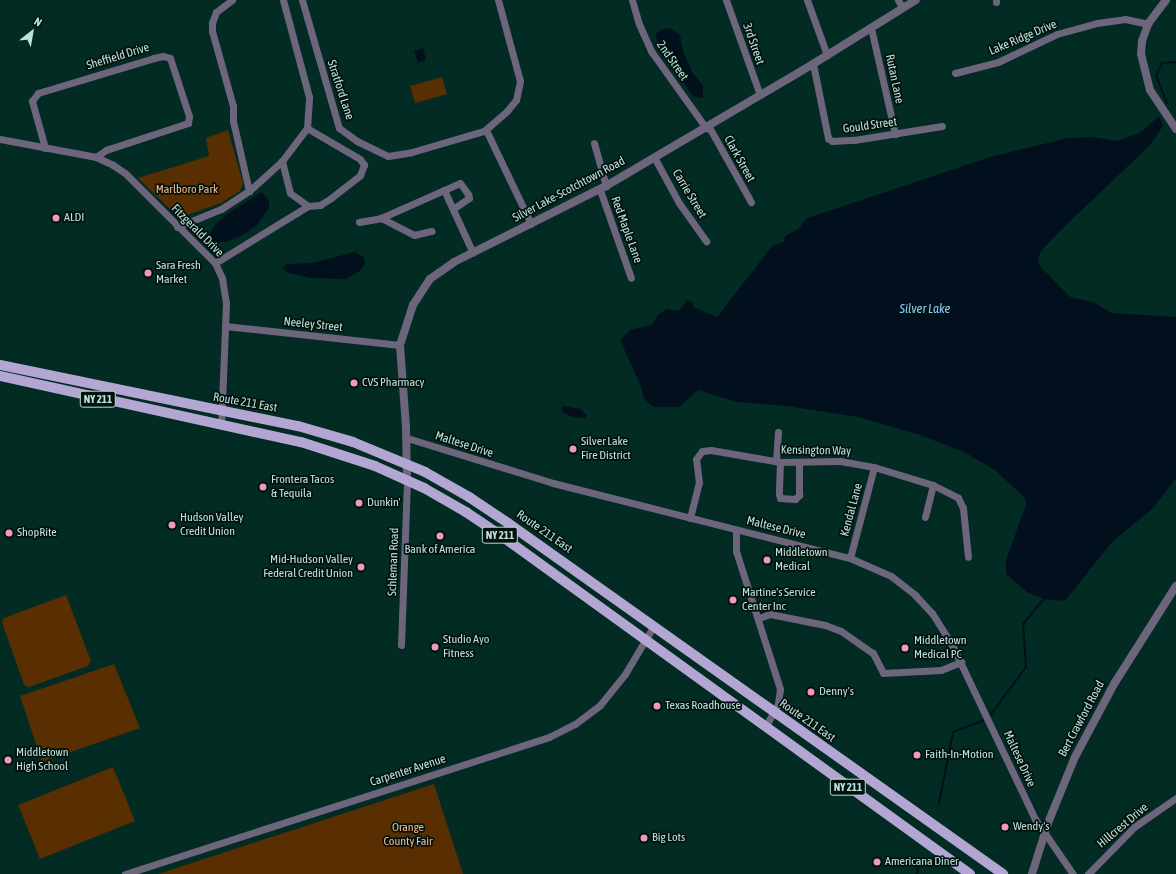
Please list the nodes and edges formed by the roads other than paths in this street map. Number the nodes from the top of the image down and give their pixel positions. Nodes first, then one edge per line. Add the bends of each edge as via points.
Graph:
1 (232, 0) edge
2 (283, 0) edge
3 (302, 0) edge
4 (498, 0) edge
5 (632, 0) edge
6 (726, 0) edge
7 (808, 0) edge
8 (916, 0) edge
9 (1166, 0) edge
10 (900, 4) edge
11 (1148, 24) junction
12 (871, 28) junction
13 (827, 55) junction
14 (813, 64) junction
15 (955, 73) dead end
16 (760, 95) junction
17 (942, 126) dead end
18 (307, 128) junction
19 (708, 128) junction
20 (1176, 128) edge
21 (486, 130) junction
22 (895, 134) junction
23 (0, 140) edge
24 (594, 143) dead end
25 (45, 148) junction
26 (96, 157) junction
27 (654, 157) junction
28 (282, 161) junction
29 (603, 188) junction
30 (444, 190) junction
31 (248, 191) junction
32 (751, 202) dead end
33 (308, 206) junction
34 (454, 208) junction
35 (381, 218) junction
36 (360, 222) dead end
37 (532, 224) junction
38 (177, 227) junction
39 (432, 231) dead end
40 (706, 241) dead end
41 (473, 253) junction
42 (215, 263) junction
43 (631, 278) dead end
44 (225, 326) junction
45 (400, 345) junction
46 (0, 365) edge
47 (0, 376) edge
48 (221, 411) junction
49 (221, 425) junction
50 (778, 432) dead end
51 (407, 438) junction
52 (778, 461) junction
53 (799, 462) junction
54 (406, 463) junction
55 (874, 467) junction
56 (407, 480) junction
57 (933, 485) junction
58 (925, 517) dead end
59 (690, 518) junction
60 (736, 530) junction
61 (968, 557) dead end
62 (850, 558) junction
63 (1176, 586) edge
64 (758, 618) junction
65 (653, 627) junction
66 (646, 641) junction
67 (401, 645) dead end
68 (961, 662) junction
69 (773, 713) junction
70 (765, 727) junction
71 (1176, 798) edge
72 (1044, 834) junction
73 (125, 874) edge
74 (970, 874) edge
75 (1003, 874) edge
76 (1032, 874) edge
77 (1073, 874) edge
78 (1088, 874) edge

1 - 31 street via 219,8 212,23 233,106 233,121
2 - 18 street via 309,97
3 - 21 street, Stratford Lane via 335,119 340,128 352,138 388,156 412,152
4 - 21 street, Stratford Lane via 520,88 507,111
5 - 19 street, 2nd Street via 651,51
6 - 16 street, 3rd Street
7 - 13 street
8 - 10 street, Silver Lake-Scotchtown Road
9 - 11 street
10 - 12 street, Silver Lake-Scotchtown Road
11 - 15 street, Lake Ridge Drive via 1125,19 1097,23 1057,34 998,62
11 - 20 street via 1140,47 1142,69 1150,90
12 - 13 street, Silver Lake-Scotchtown Road
12 - 22 street, Rutan Lane
13 - 14 street, Silver Lake-Scotchtown Road
14 - 16 street, Silver Lake-Scotchtown Road
14 - 22 street, Gould Street via 828,138 837,142
16 - 19 street, Silver Lake-Scotchtown Road
17 - 22 street, Gould Street
18 - 28 street
18 - 33 street via 352,153 364,165 353,183 320,204
19 - 27 street, Silver Lake-Scotchtown Road
19 - 32 street, Clark Street
21 - 37 street
23 - 25 street, Fitzgerald Drive
24 - 29 street, Red Maple Lane
25 - 26 street, Fitzgerald Drive
25 - 26 street, Sheffield Drive via 32,101 38,93 154,58 170,58 189,116 188,123 106,150
26 - 38 street, Fitzgerald Drive via 124,173
27 - 29 street, Silver Lake-Scotchtown Road
27 - 40 street, Carrie Street via 679,203
28 - 31 street
28 - 33 street via 290,193
29 - 37 street, Silver Lake-Scotchtown Road
29 - 43 street, Red Maple Lane
30 - 34 street
30 - 34 street via 460,183 468,194 468,198
30 - 35 street
31 - 38 street via 221,209
33 - 42 street
34 - 41 street
35 - 36 street
35 - 39 street via 414,235
37 - 41 street, Silver Lake-Scotchtown Road
38 - 42 street, Fitzgerald Drive
41 - 45 street, Silver Lake-Scotchtown Road via 446,266 426,283 413,305
42 - 44 street, Fitzgerald Drive via 225,291
44 - 45 street, Neeley Street
44 - 48 street, Fitzgerald Drive
45 - 51 street, Silver Lake-Scotchtown Road
46 - 48 main road, Route 211 East / NY 211
47 - 49 main road, NY 211
48 - 49 street, Fitzgerald Drive
48 - 54 main road, Route 211 East / NY 211 via 329,434
49 - 56 main road, NY 211 via 319,447
50 - 52 street
51 - 54 street, Silver Lake-Scotchtown Road
51 - 59 street, Maltese Drive via 514,473
52 - 53 street, Kensington Way
52 - 53 street via 780,498 794,499 799,495
52 - 59 street, Kensington Way via 711,450 702,451 696,460 699,483
53 - 55 street, Kensington Way via 840,460
54 - 56 street, Silver Lake-Scotchtown Road
54 - 65 main road, Route 211 East / NY 211 via 489,509
55 - 57 street, Kensington Way
55 - 62 street, Kendal Lane
56 - 66 main road, NY 211 via 484,524
56 - 67 street, Schleman Road
57 - 58 street
57 - 61 street, Kensington Way via 958,498 963,508
59 - 60 street, Maltese Drive
60 - 62 street, Maltese Drive
60 - 64 street via 736,551
62 - 68 street, Maltese Drive via 881,570 915,595 941,627
63 - 72 street, Bert Crawford Road via 1114,684 1084,739 1062,785
64 - 68 street via 770,614 825,624 841,631 873,653 883,673 941,670
64 - 69 street via 780,689 780,699
65 - 66 street, Carpenter Avenue
65 - 69 main road, Route 211 East / NY 211
66 - 70 main road, NY 211
66 - 73 street, Carpenter Avenue via 622,679 600,705 575,724 549,737
68 - 72 street, Maltese Drive
69 - 70 street
69 - 75 main road, Route 211 East / NY 211
70 - 74 main road, NY 211
71 - 78 street, Hillcrest Drive via 1134,827
72 - 76 street, Bert Crawford Road
72 - 77 street, Maltese Drive

